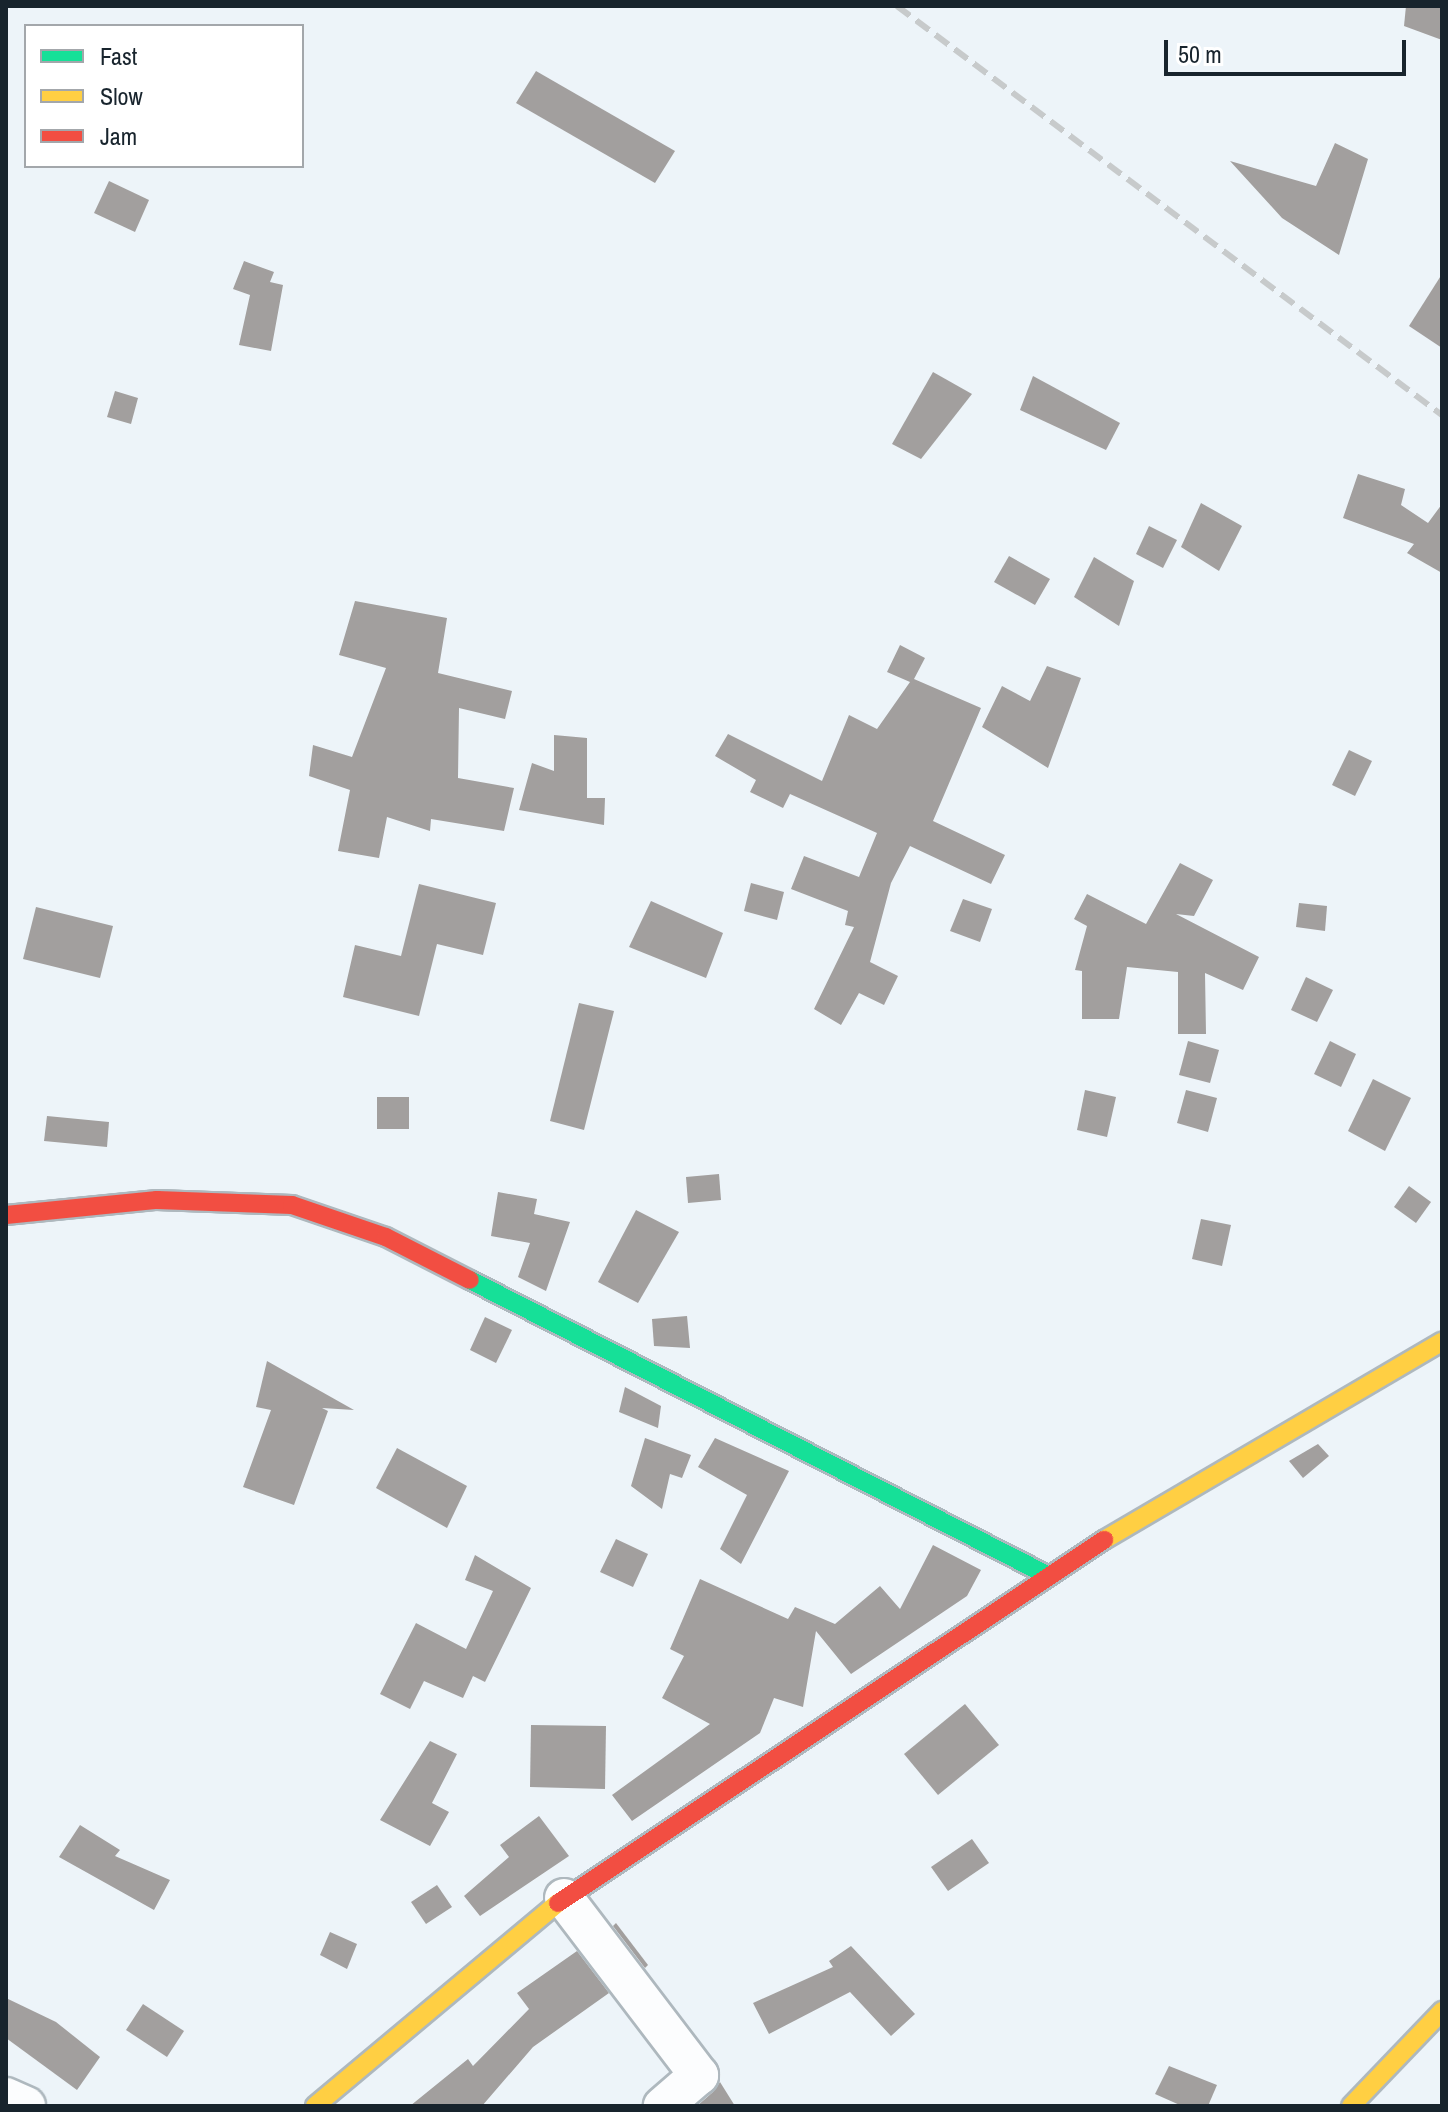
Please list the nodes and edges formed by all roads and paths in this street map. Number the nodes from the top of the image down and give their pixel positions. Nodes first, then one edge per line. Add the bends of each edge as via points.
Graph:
1 (6, 1215) edge
2 (1442, 1342) edge
3 (1045, 1574) junction
4 (564, 1898) junction
5 (1442, 2011) edge
6 (6, 2097) edge
7 (26, 2106) edge
8 (315, 2106) edge
9 (663, 2106) edge
10 (1351, 2106) edge

1 - 3 street via 157,1200 292,1205 386,1237
2 - 3 street
3 - 4 street
4 - 8 street
4 - 9 street via 699,2075
5 - 10 street
6 - 7 street

